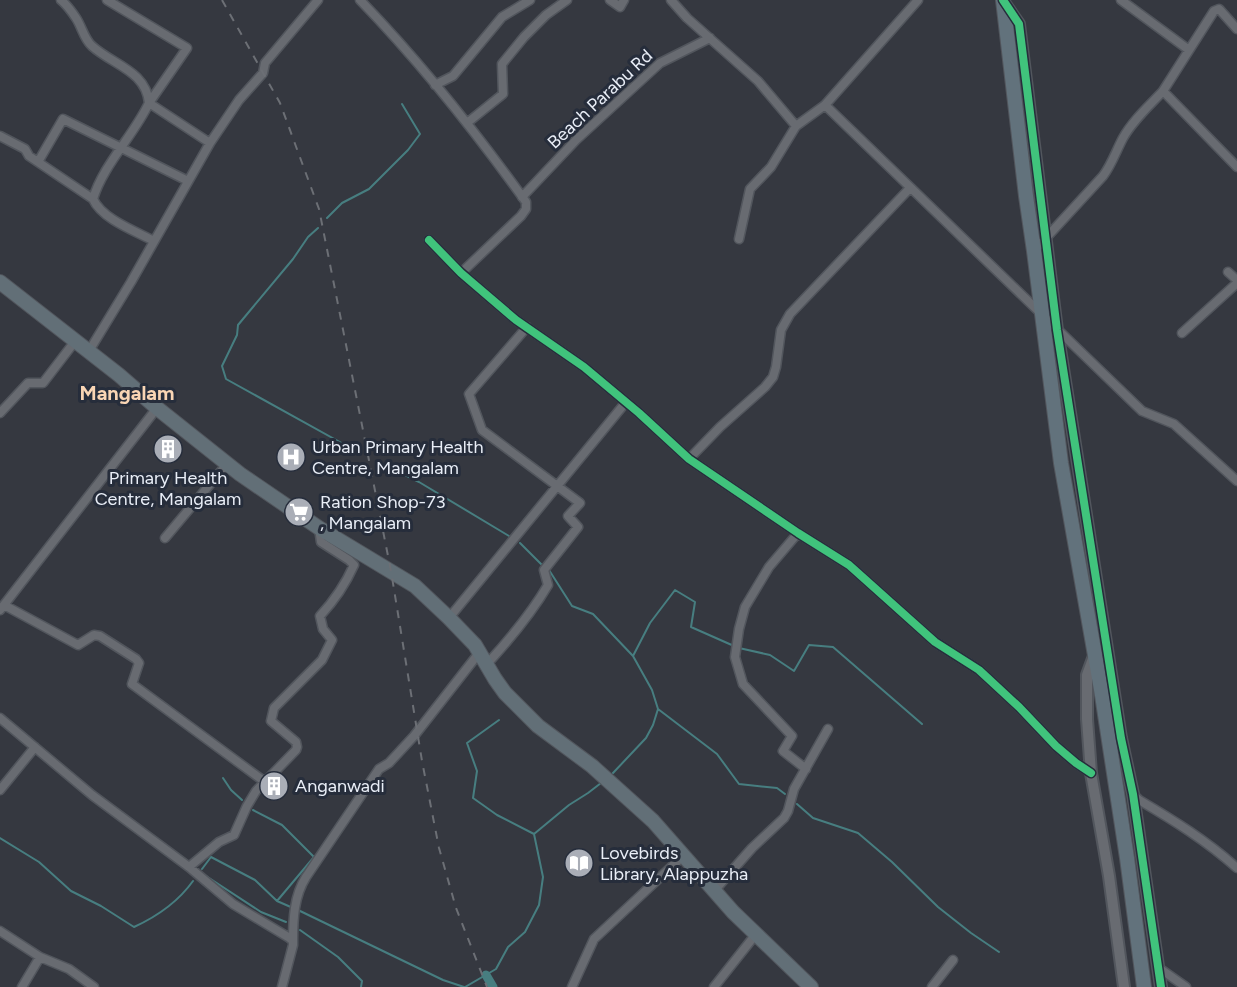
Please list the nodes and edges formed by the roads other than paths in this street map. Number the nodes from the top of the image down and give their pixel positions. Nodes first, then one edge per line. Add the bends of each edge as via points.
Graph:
1 (62, 0) edge
2 (107, 0) edge
3 (318, 0) edge
4 (360, 0) edge
5 (530, 0) edge
6 (567, 0) edge
7 (610, 0) edge
8 (624, 0) edge
9 (671, 0) edge
10 (918, 0) edge
11 (1003, 0) edge
12 (1121, 0) edge
13 (1237, 29) edge
14 (710, 38) junction
15 (1189, 50) junction
16 (435, 85) junction
17 (1163, 91) junction
18 (149, 103) junction
19 (825, 105) junction
20 (467, 123) junction
21 (796, 126) junction
22 (0, 136) edge
23 (210, 143) junction
24 (121, 148) junction
25 (38, 162) junction
26 (1237, 167) edge
27 (188, 181) junction
28 (910, 188) junction
29 (522, 197) junction
30 (93, 199) junction
31 (740, 239) dead end
32 (1046, 239) junction
33 (429, 240) dead end
34 (154, 241) junction
35 (1034, 251) junction
36 (1228, 272) dead end
37 (461, 273) junction
38 (0, 282) edge
39 (1237, 282) edge
40 (1042, 315) junction
41 (527, 327) junction
42 (1057, 330) junction
43 (1182, 333) dead end
44 (76, 340) junction
45 (89, 351) junction
46 (626, 402) junction
47 (156, 408) junction
48 (0, 413) edge
49 (689, 459) junction
50 (227, 464) junction
51 (1236, 478) edge
52 (558, 486) junction
53 (319, 528) junction
54 (798, 533) junction
55 (165, 538) dead end
56 (2, 607) edge
57 (449, 618) junction
58 (1094, 656) junction
59 (483, 659) junction
60 (0, 718) edge
61 (828, 729) dead end
62 (35, 747) junction
63 (806, 769) junction
64 (1092, 773) junction
65 (265, 782) junction
66 (0, 790) edge
67 (1133, 794) junction
68 (684, 855) junction
69 (189, 867) junction
70 (1237, 868) edge
71 (714, 891) junction
72 (0, 931) edge
73 (756, 934) junction
74 (293, 941) junction
75 (40, 957) junction
76 (953, 960) dead end
77 (1159, 968) junction
78 (22, 987) edge
79 (94, 987) edge
80 (282, 987) edge
81 (572, 987) edge
82 (714, 987) edge
83 (811, 987) edge
84 (932, 987) edge
85 (1124, 987) edge
86 (1144, 987) edge
87 (1161, 987) edge
88 (1186, 987) edge

1 - 18 street via 91,45 144,85
2 - 18 street via 187,48
3 - 23 street via 265,63 263,73
4 - 16 street
5 - 16 street via 502,16 453,76
6 - 20 street via 546,15 502,64 502,94
7 - 8 street via 620,7
9 - 14 street
10 - 19 street
11 - 32 street via 1019,24
11 - 35 highway
12 - 15 street
13 - 15 street via 1216,9
14 - 21 street via 758,81
14 - 29 street, Beach Parabu Rd via 660,63 576,140
15 - 17 street
16 - 20 street
17 - 26 street
17 - 32 street via 1123,137 1103,176
18 - 23 street
18 - 24 street
19 - 21 street
19 - 28 street
20 - 29 street
21 - 31 street via 771,167 750,189
22 - 25 street via 26,149 28,156
23 - 27 street
24 - 25 street via 63,119
24 - 27 street
24 - 30 street
25 - 30 street
27 - 34 street
28 - 40 street
28 - 49 street via 790,314 781,330 776,367 765,387
29 - 37 street via 526,209 521,216
30 - 34 street via 112,219
32 - 35 street
32 - 42 street
33 - 37 street
34 - 45 street
35 - 40 highway
36 - 39 street
37 - 41 street
38 - 44 main road
39 - 43 street
40 - 42 street
40 - 58 highway via 1060,463
41 - 46 street
41 - 52 street via 469,394 482,430
42 - 51 street via 1142,411 1174,424
42 - 67 street
44 - 45 main road
44 - 48 street via 43,383 28,383
45 - 47 main road
46 - 49 street
46 - 52 street
47 - 50 main road
47 - 56 street
49 - 54 street
50 - 53 main road
50 - 55 street
52 - 57 street
52 - 59 street via 580,503 568,516 578,527 544,570 548,585 538,602 509,641
53 - 57 main road via 415,586
53 - 65 street via 321,542 354,566 320,616 323,629 332,640 322,660 274,708 271,721 297,747
54 - 63 street via 769,567 745,607 735,657 743,684 792,736 783,751
54 - 64 street via 849,565 935,642 979,670 1056,746
56 - 65 street via 78,645 94,634 100,636 136,659 139,663 132,684
57 - 59 main road
58 - 64 street via 1087,675
58 - 86 highway
59 - 68 main road via 505,693 538,726 592,766
59 - 74 street via 389,763 379,769 301,884 293,918
60 - 62 street
61 - 63 street
62 - 66 street
62 - 69 street
63 - 71 street via 784,818
64 - 85 street
65 - 69 street via 250,800 234,835
67 - 70 street via 1184,826
67 - 77 street
68 - 71 main road
68 - 81 street via 594,939
69 - 74 street via 233,904
71 - 73 main road
72 - 75 street
73 - 82 street
73 - 83 main road
74 - 80 street
75 - 78 street
75 - 79 street via 69,969
76 - 84 street
77 - 87 street
77 - 88 street

